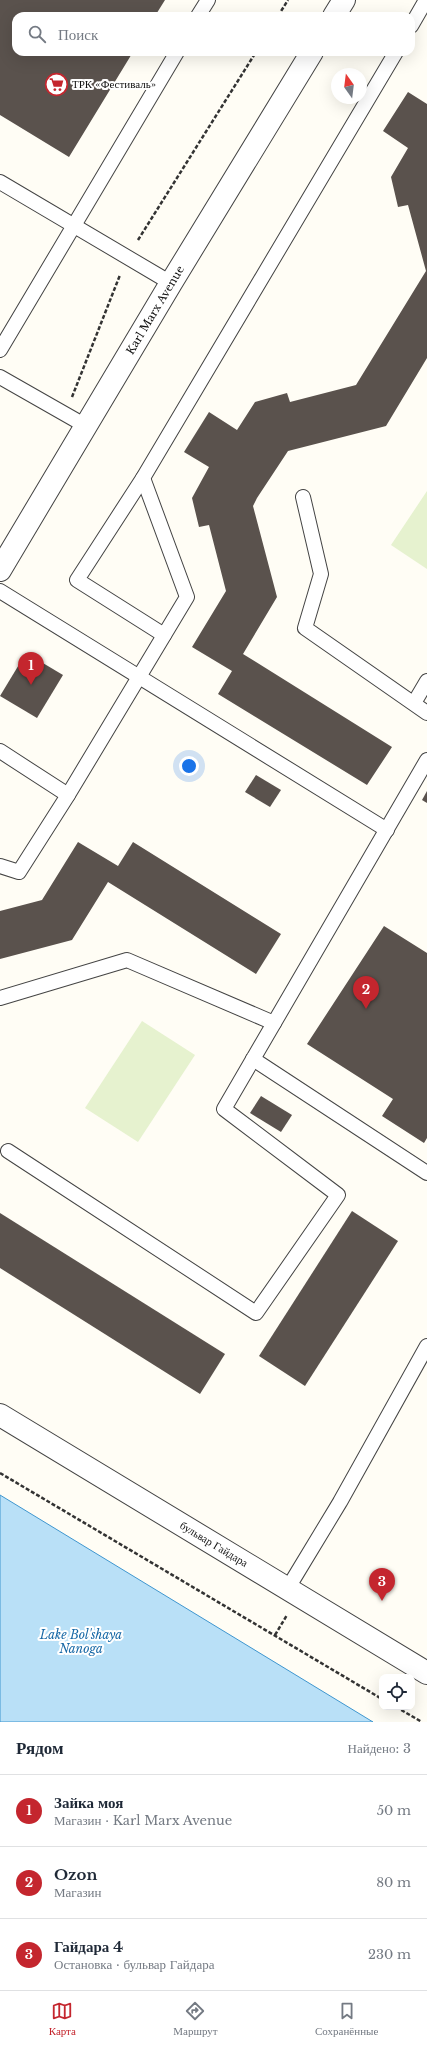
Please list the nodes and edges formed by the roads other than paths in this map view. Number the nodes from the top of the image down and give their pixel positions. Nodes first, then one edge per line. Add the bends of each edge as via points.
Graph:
1 (208, 0) edge
2 (344, 0) edge
3 (426, 0) edge
4 (200, 12) edge
5 (336, 12) edge
6 (415, 19) edge
7 (175, 56) edge
8 (310, 56) edge
9 (394, 56) edge
10 (0, 182) edge
11 (74, 226) junction
12 (171, 283) junction
13 (0, 350) edge
14 (0, 377) edge
15 (86, 426) junction
16 (143, 478) junction
17 (303, 497) dead end
18 (0, 570) edge
19 (0, 591) edge
20 (164, 635) junction
21 (140, 677) junction
22 (427, 681) edge
23 (414, 703) junction
24 (427, 713) edge
25 (0, 752) edge
26 (427, 760) edge
27 (68, 795) junction
28 (387, 830) junction
29 (0, 866) edge
30 (0, 998) edge
31 (274, 1022) junction
32 (253, 1059) junction
33 (8, 1151) dead end
34 (427, 1173) edge
35 (427, 1346) edge
36 (0, 1415) edge
37 (288, 1588) junction
38 (427, 1673) edge

1 - 4 lane
2 - 5 street
3 - 6 lane
7 - 11 lane
8 - 12 street, Karl Marx Avenue
9 - 16 lane
10 - 11 lane
11 - 12 lane
11 - 13 lane
12 - 15 street, Karl Marx Avenue
14 - 15 lane
15 - 18 street, Karl Marx Avenue
16 - 20 lane via 187,597
16 - 20 lane via 77,580
17 - 23 lane via 321,574 305,628
19 - 21 lane
20 - 21 lane
21 - 27 lane
21 - 28 lane
22 - 23 lane
23 - 24 lane
25 - 27 lane
26 - 28 lane
27 - 29 lane via 19,872
28 - 31 lane
30 - 31 lane via 127,960
31 - 32 lane
32 - 33 lane via 224,1109 338,1195 256,1313
32 - 34 lane
35 - 37 lane via 340,1502
36 - 37 street, бульвар Гайдара
37 - 38 street, бульвар Гайдара

